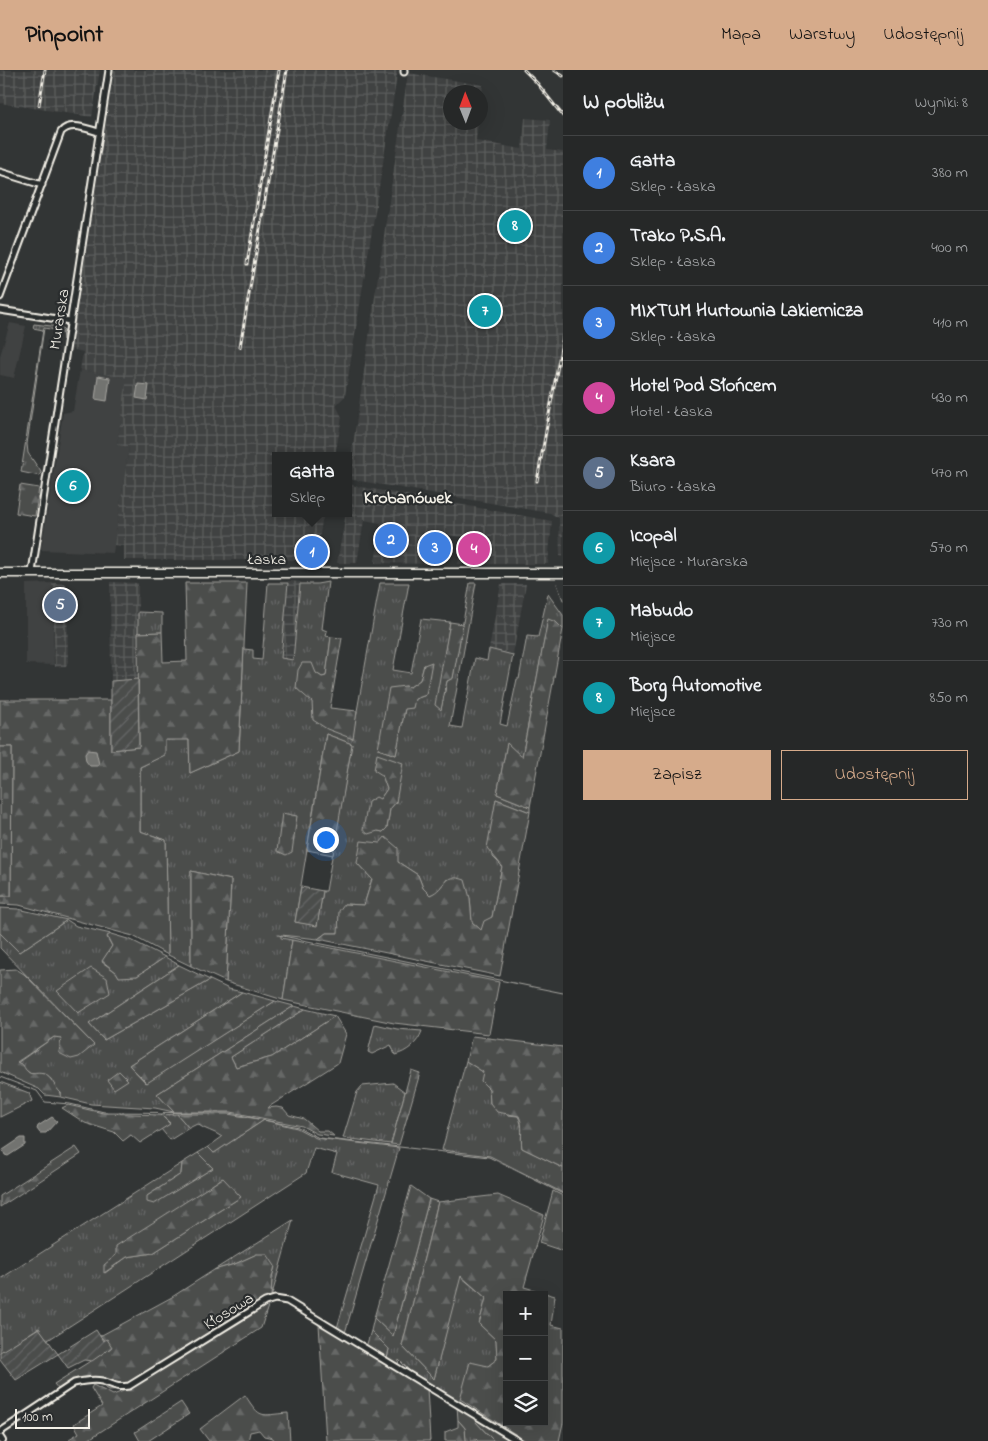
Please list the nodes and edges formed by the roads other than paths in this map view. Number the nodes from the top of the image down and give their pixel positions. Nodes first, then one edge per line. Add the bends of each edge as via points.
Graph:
1 (109, 70) edge
2 (99, 132) junction
3 (0, 172) edge
4 (42, 185) junction
5 (0, 297) edge
6 (0, 310) edge
7 (70, 321) junction
8 (0, 572) edge
9 (32, 572) junction
10 (563, 573) edge
11 (0, 1432) edge
12 (518, 1441) edge

1 - 2 street, Murarska
2 - 4 street via 68,126 61,132
2 - 7 street, Murarska
3 - 4 street
4 - 5 street
6 - 7 street
7 - 9 street, Murarska
8 - 9 main road, Łaska
9 - 10 main road, Łaska
11 - 12 street, Kłosowa via 74,1383 88,1380 102,1381 118,1388 130,1386 265,1302 275,1299 287,1301

